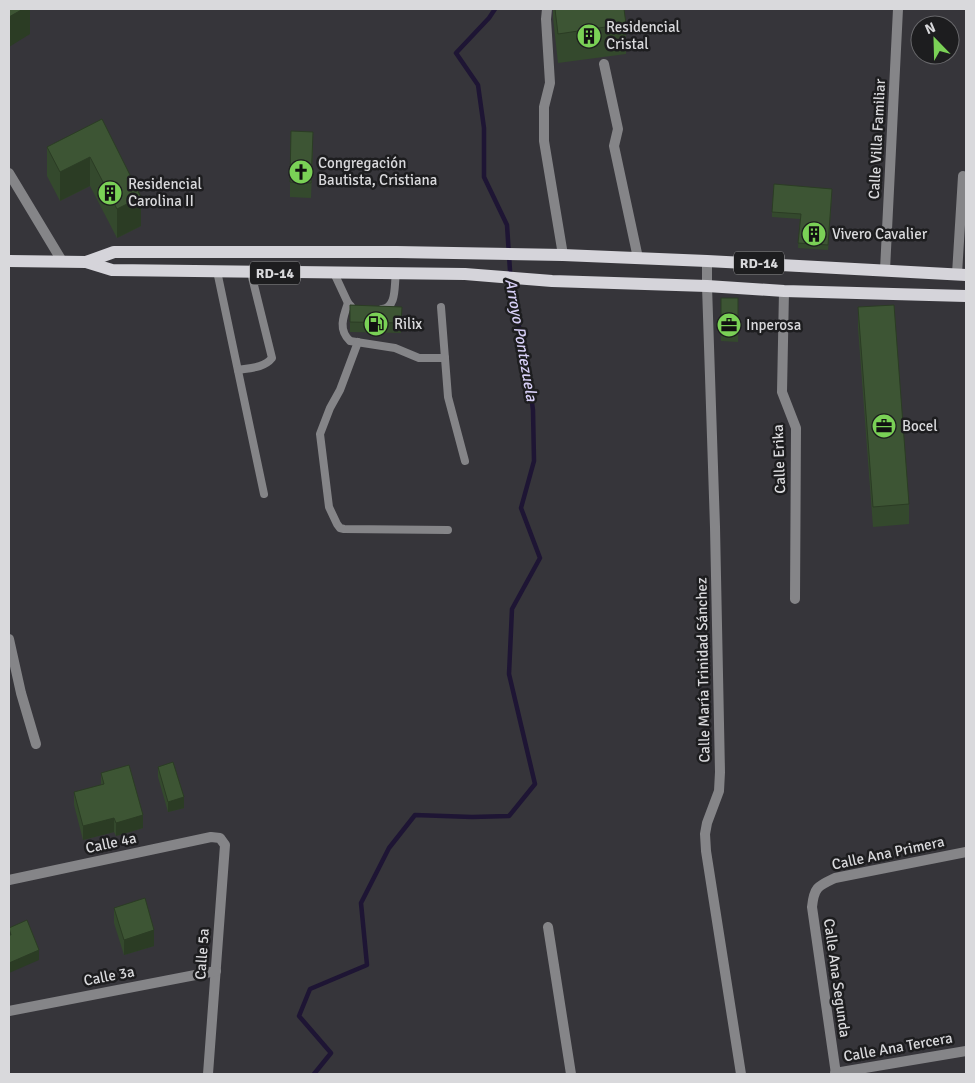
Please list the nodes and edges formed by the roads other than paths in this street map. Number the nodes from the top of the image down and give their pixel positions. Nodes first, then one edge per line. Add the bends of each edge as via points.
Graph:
1 (547, 9) edge
2 (898, 9) edge
3 (604, 64) dead end
4 (9, 173) edge
5 (963, 176) dead end
6 (557, 255) junction
7 (638, 258) junction
8 (9, 261) edge
9 (708, 261) junction
10 (62, 262) junction
11 (86, 262) junction
12 (885, 270) junction
13 (217, 271) junction
14 (252, 273) junction
15 (334, 273) junction
16 (396, 274) junction
17 (962, 274) edge
18 (707, 286) junction
19 (784, 291) junction
20 (966, 296) edge
21 (348, 303) junction
22 (441, 307) dead end
23 (357, 308) edge
24 (376, 309) edge
25 (358, 342) junction
26 (445, 358) junction
27 (238, 370) junction
28 (465, 461) dead end
29 (264, 494) dead end
30 (448, 530) dead end
31 (795, 599) dead end
32 (9, 639) edge
33 (36, 744) dead end
34 (220, 838) joint
35 (966, 852) edge
36 (9, 880) edge
37 (818, 886) joint
38 (548, 927) dead end
39 (216, 971) junction
40 (9, 1011) edge
41 (966, 1050) edge
42 (836, 1073) edge
43 (208, 1074) edge
44 (572, 1074) edge
45 (741, 1074) edge

1 - 6 street via 550,83 544,107 544,141
2 - 12 street, Calle Villa Familiar
3 - 7 street via 618,129 614,146
4 - 10 street
5 - 17 street
6 - 7 main road, RD-14
6 - 11 main road, RD-14 via 114,252
7 - 9 main road, RD-14
8 - 10 main road, RD-14
9 - 12 main road, RD-14
9 - 18 street, Calle María Trinidad Sánchez
10 - 11 main road, RD-14
11 - 13 main road, RD-14 via 112,270
12 - 17 main road, RD-14
13 - 14 main road, RD-14
13 - 27 lane
14 - 15 main road, RD-14
14 - 27 lane via 272,358 261,366
15 - 16 main road, RD-14
15 - 21 lane
16 - 18 main road, RD-14 via 466,274 552,281
16 - 24 lane via 392,304 385,309
18 - 19 main road, RD-14
18 - 45 street, Calle María Trinidad Sánchez via 720,772 719,791 705,834
19 - 20 main road, RD-14
19 - 31 street, Calle Erika via 782,392 796,428
21 - 23 lane
21 - 25 lane via 342,329 346,338
22 - 26 lane
25 - 26 lane via 395,348 419,358
25 - 30 lane via 320,434 329,507 337,524 344,529
26 - 28 lane via 448,397
27 - 29 lane
32 - 33 street
34 - 36 street, Calle 4a via 212,837
34 - 39 street, Calle 5a via 225,845
35 - 37 street, Calle Ana Primera via 835,878
37 - 42 street, Calle Ana Segunda via 812,907
38 - 44 street
39 - 40 street, Calle 3a
39 - 43 street, Calle 5a
41 - 42 street, Calle Ana Tercera

